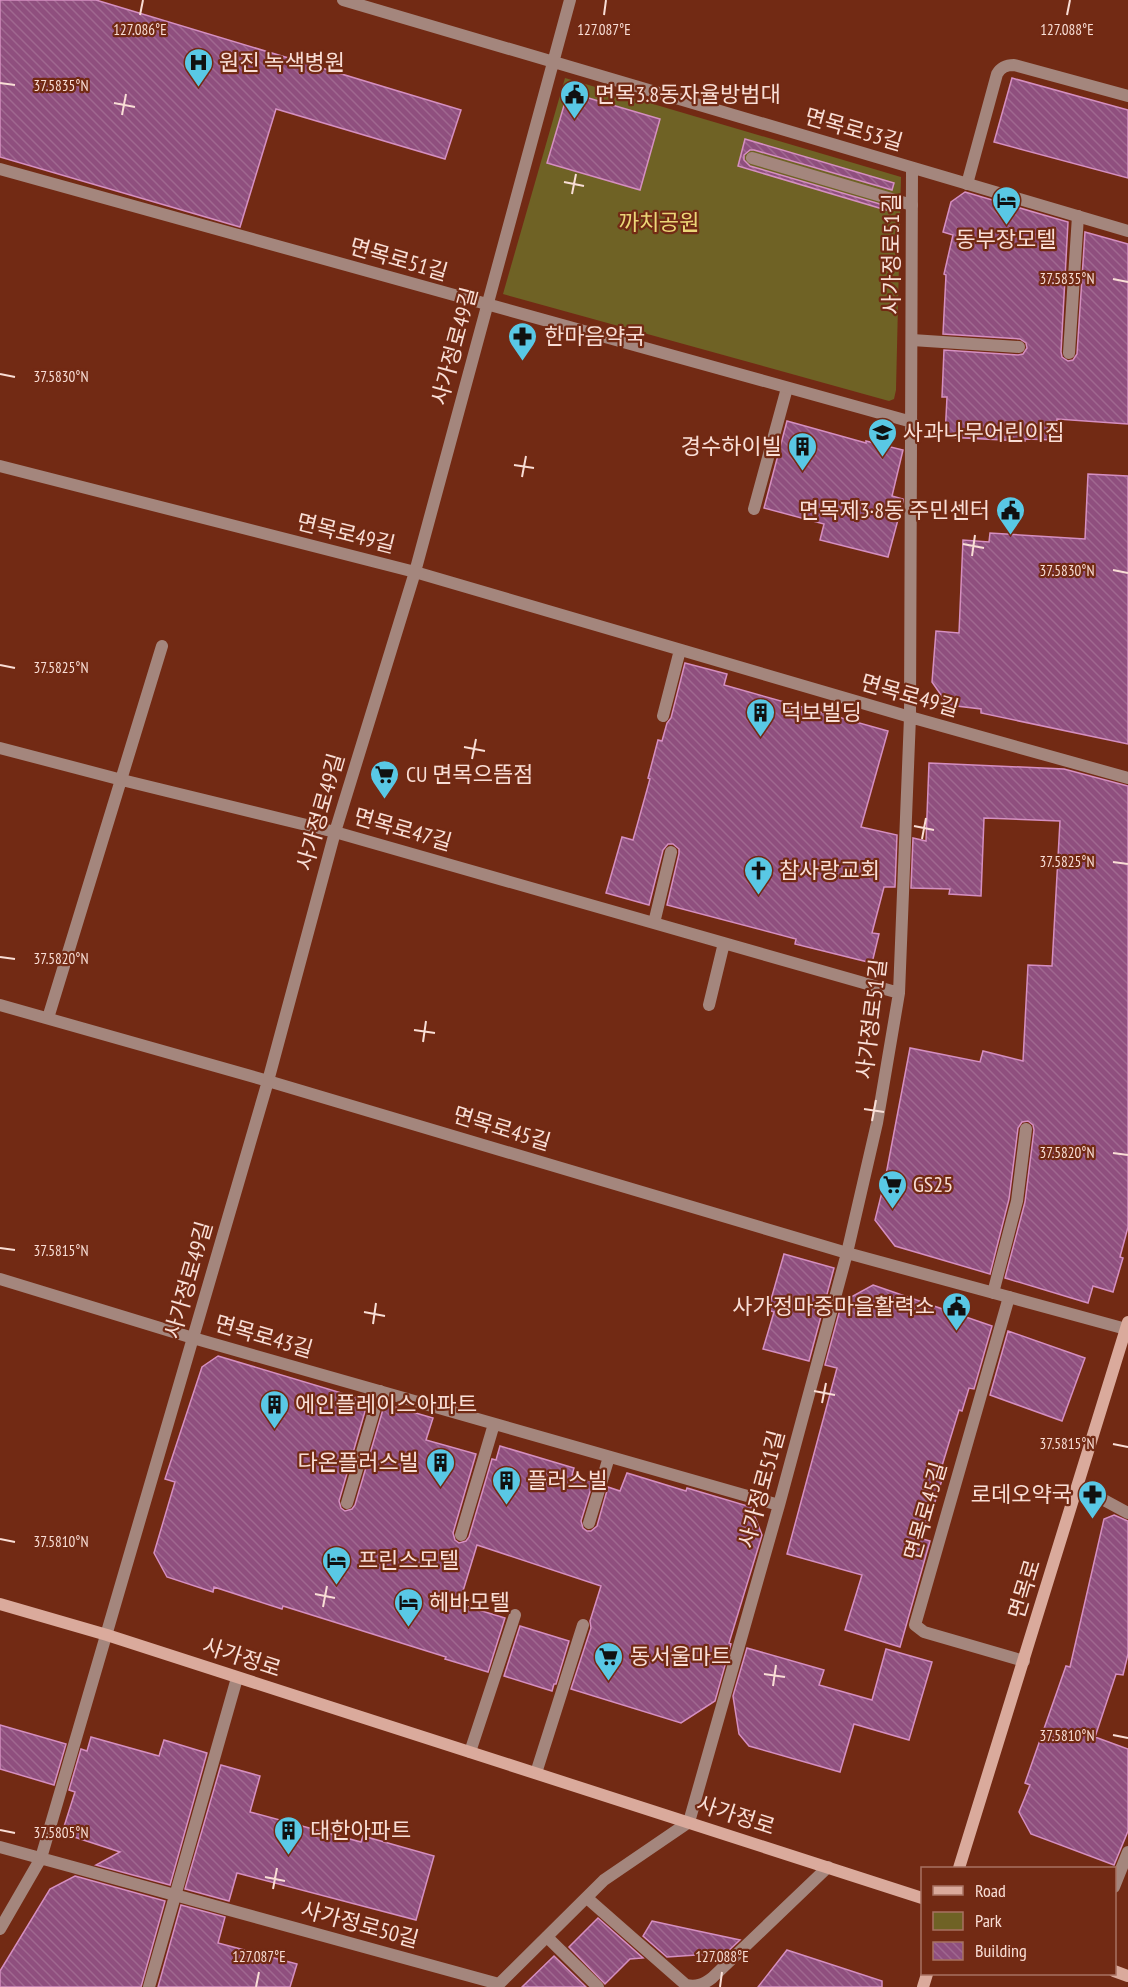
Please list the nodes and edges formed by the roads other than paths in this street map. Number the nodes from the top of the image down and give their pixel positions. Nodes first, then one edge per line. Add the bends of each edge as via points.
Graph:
1 (343, 0) edge
2 (570, 0) edge
3 (554, 61) junction
4 (1128, 96) edge
5 (752, 158) dead end
6 (912, 168) junction
7 (0, 169) edge
8 (968, 184) junction
9 (912, 205) junction
10 (1078, 216) junction
11 (1128, 231) edge
12 (487, 305) junction
13 (912, 340) junction
14 (1019, 347) dead end
15 (1069, 353) dead end
16 (787, 388) junction
17 (912, 422) junction
18 (0, 465) edge
19 (754, 509) dead end
20 (415, 572) junction
21 (162, 646) dead end
22 (680, 650) junction
23 (663, 716) dead end
24 (910, 717) junction
25 (0, 748) edge
26 (1128, 778) edge
27 (122, 780) junction
28 (335, 832) junction
29 (671, 852) dead end
30 (654, 923) junction
31 (724, 943) junction
32 (899, 993) junction
33 (0, 1005) edge
34 (709, 1005) dead end
35 (48, 1018) junction
36 (268, 1081) junction
37 (1026, 1129) dead end
38 (847, 1253) junction
39 (0, 1279) edge
40 (993, 1293) junction
41 (1010, 1297) junction
42 (1127, 1325) edge
43 (193, 1338) junction
44 (380, 1391) junction
45 (494, 1424) junction
46 (609, 1456) junction
47 (1078, 1486) junction
48 (347, 1503) dead end
49 (779, 1505) junction
50 (1128, 1514) edge
51 (589, 1523) dead end
52 (461, 1535) dead end
53 (0, 1604) edge
54 (515, 1615) dead end
55 (583, 1625) dead end
56 (107, 1635) junction
57 (1024, 1661) junction
58 (237, 1678) junction
59 (470, 1752) junction
60 (536, 1773) junction
61 (689, 1822) junction
62 (0, 1847) edge
63 (1128, 1852) edge
64 (41, 1858) junction
65 (828, 1867) junction
66 (960, 1867) edge
67 (1116, 1882) edge
68 (175, 1896) junction
69 (587, 1898) junction
70 (921, 1898) edge
71 (0, 1929) edge
72 (547, 1937) junction
73 (498, 1985) edge
74 (149, 1987) edge
75 (598, 1987) edge

1 - 3 street, 면목로53길
2 - 3 street, 사가정로49길
3 - 6 street, 면목로53길
3 - 12 street, 사가정로49길
4 - 8 street via 1006,65 997,74
5 - 9 street
6 - 8 street, 면목로53길
6 - 9 street, 사가정로51길
7 - 12 street, 면목로51길
8 - 10 street, 면목로53길
9 - 13 street, 사가정로51길
10 - 11 street, 면목로53길
10 - 15 street
12 - 16 street, 면목로51길
12 - 20 street, 사가정로49길
13 - 14 street, 사가정로51길
13 - 17 street, 사가정로51길
16 - 17 street, 면목로51길
16 - 19 street
17 - 24 street, 사가정로51길
18 - 20 street, 면목로49길
20 - 22 street, 면목로49길
20 - 28 street, 사가정로49길
21 - 27 street
22 - 23 street
22 - 24 street, 면목로49길
24 - 26 street, 면목로49길
24 - 32 street, 사가정로51길
25 - 27 street, 면목로47길
27 - 28 street, 면목로47길
27 - 35 street
28 - 30 street, 면목로47길
28 - 36 street, 사가정로49길
29 - 30 street
30 - 31 street, 면목로47길
31 - 32 street, 면목로47길
31 - 34 street
32 - 38 street, 사가정로51길 via 877,1124
33 - 35 street, 면목로45길
35 - 36 street, 면목로45길
36 - 38 street, 면목로45길
36 - 43 street, 사가정로49길
37 - 40 street via 1016,1209
38 - 40 street, 면목로45길
38 - 49 street, 사가정로51길
39 - 43 street, 면목로43길
40 - 41 street, 면목로45길
41 - 42 street, 면목로45길
41 - 57 street, 면목로45길 via 915,1625 924,1632
42 - 47 main road, 면목로
43 - 44 street, 면목로43길
43 - 56 street, 사가정로49길
44 - 45 street, 면목로43길
44 - 48 street
45 - 46 street, 면목로43길
45 - 52 street
46 - 49 street, 면목로43길
46 - 51 street
47 - 50 street
47 - 57 main road, 면목로
49 - 61 street, 사가정로51길
53 - 56 main road, 사가정로
54 - 59 street
55 - 60 street
56 - 58 main road, 사가정로
56 - 64 street
57 - 66 main road, 면목로
58 - 59 main road, 사가정로
58 - 68 street
59 - 60 main road, 사가정로
60 - 61 main road, 사가정로
61 - 65 main road, 사가정로
61 - 69 street via 611,1874
62 - 64 street, 사가정로50길
63 - 67 street
64 - 68 street, 사가정로50길
64 - 71 street
65 - 69 street via 712,1978 694,1987 686,1985
65 - 70 main road, 사가정로
68 - 73 street, 사가정로50길
68 - 74 street
69 - 72 street
72 - 73 street
72 - 75 street

